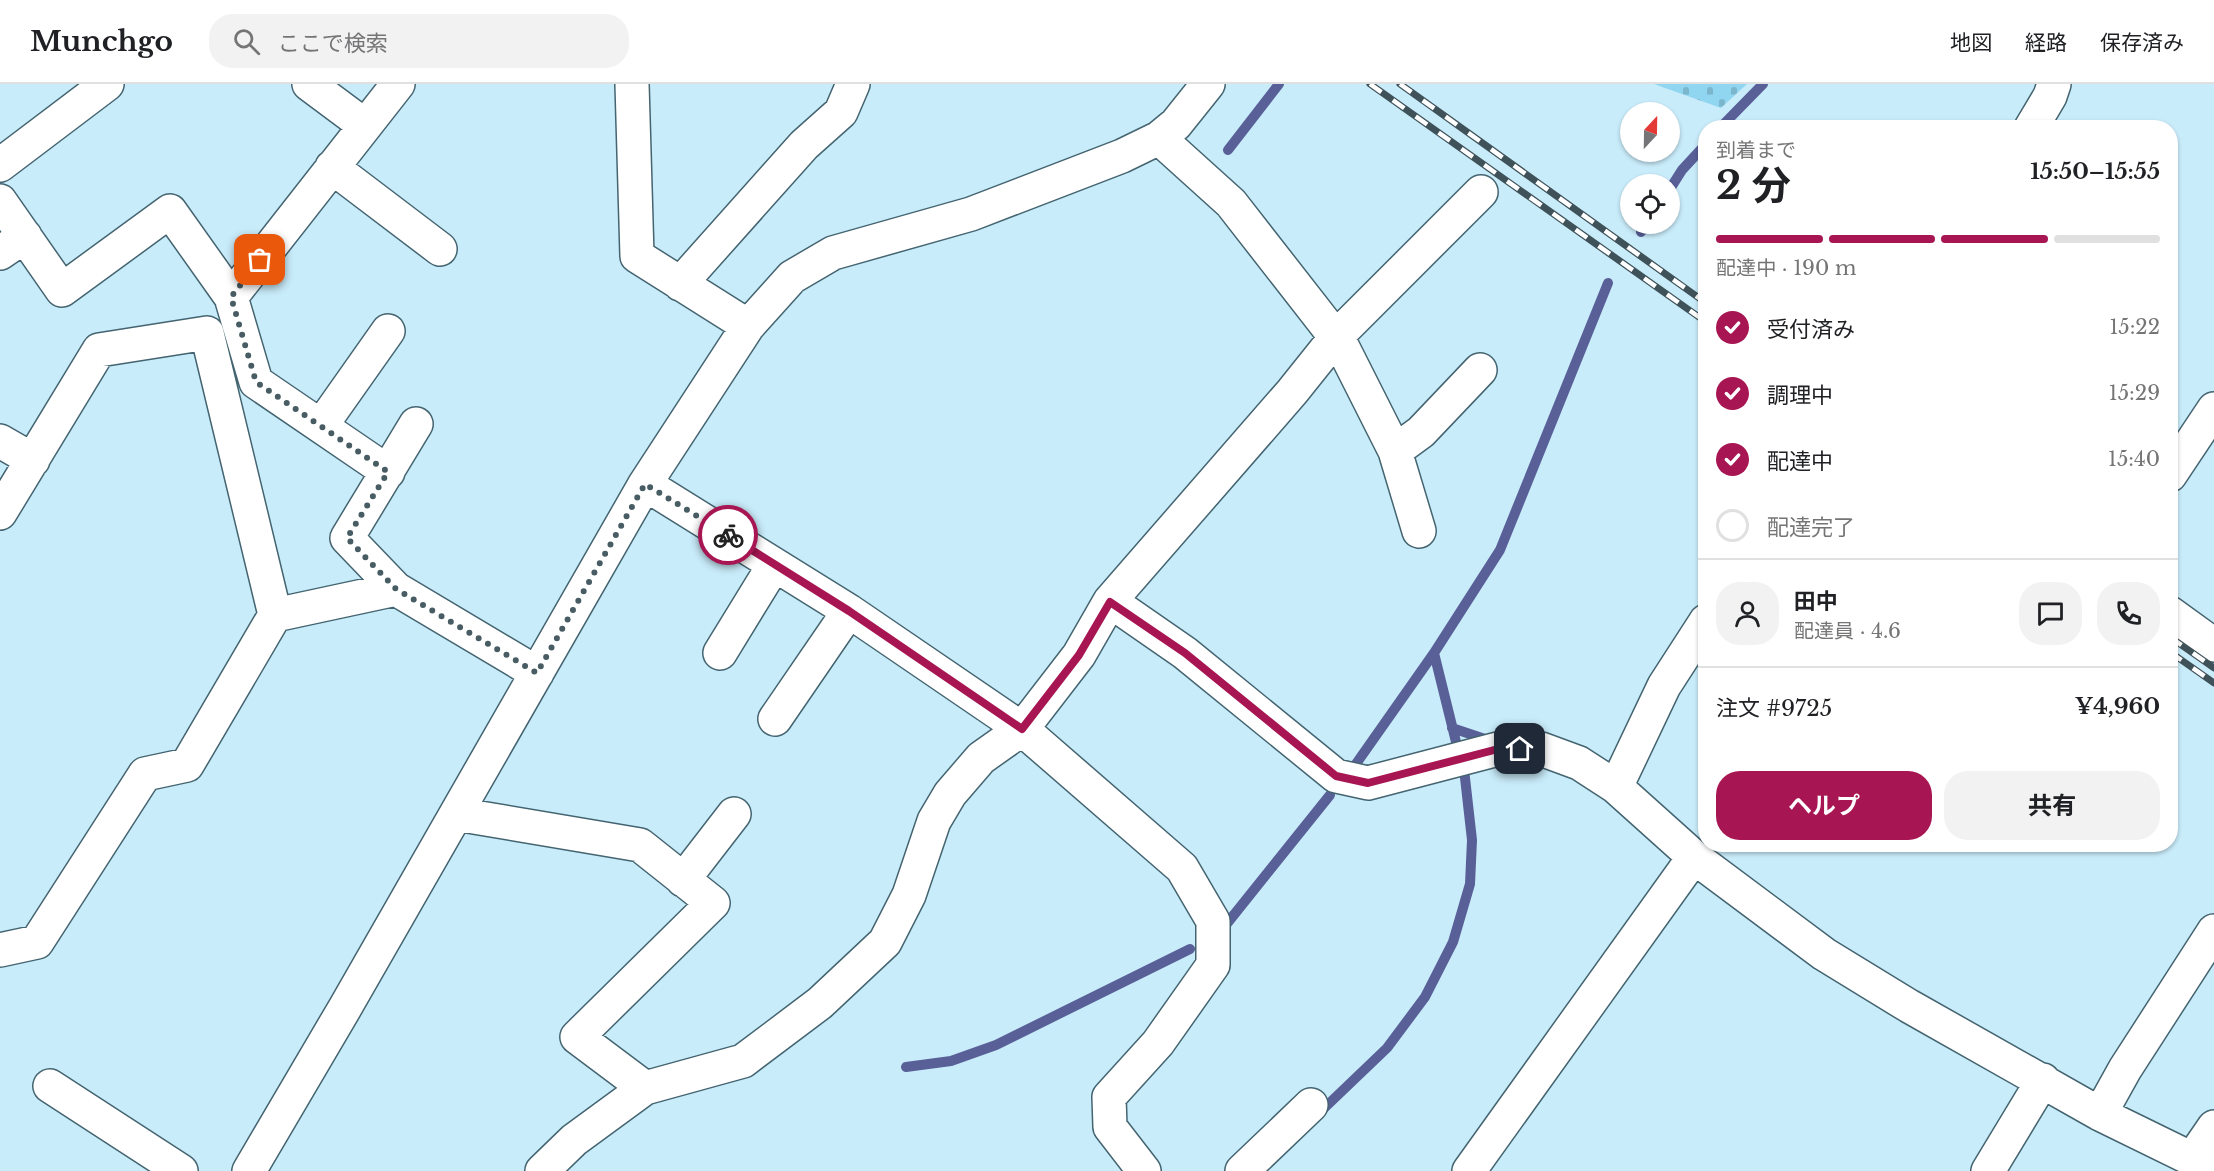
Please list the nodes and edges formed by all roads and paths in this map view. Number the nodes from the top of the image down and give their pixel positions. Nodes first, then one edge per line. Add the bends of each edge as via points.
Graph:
1 (107, 84) edge
2 (309, 84) edge
3 (398, 84) edge
4 (632, 84) edge
5 (853, 84) edge
6 (1208, 84) edge
7 (2054, 84) edge
8 (2036, 120) edge
9 (364, 125) junction
10 (1159, 138) junction
11 (0, 165) edge
12 (332, 167) junction
13 (1481, 192) dead end
14 (0, 201) edge
15 (12, 245) edge
16 (440, 249) dead end
17 (680, 284) junction
18 (231, 297) junction
19 (748, 326) junction
20 (388, 331) dead end
21 (1336, 338) junction
22 (1479, 370) dead end
23 (2214, 409) edge
24 (417, 424) dead end
25 (321, 426) junction
26 (0, 441) edge
27 (1395, 452) junction
28 (33, 460) junction
29 (2178, 463) edge
30 (388, 472) junction
31 (645, 484) junction
32 (0, 513) edge
33 (1419, 531) dead end
34 (774, 565) junction
35 (396, 589) junction
36 (1110, 602) junction
37 (849, 611) junction
38 (275, 615) junction
39 (2178, 619) edge
40 (1698, 633) edge
41 (2214, 645) edge
42 (720, 653) dead end
43 (537, 673) junction
44 (775, 719) dead end
45 (1022, 729) junction
46 (1616, 787) junction
47 (456, 814) junction
48 (734, 814) dead end
49 (1690, 861) junction
50 (683, 879) junction
51 (2214, 931) edge
52 (0, 950) edge
53 (2043, 1080) junction
54 (50, 1086) dead end
55 (645, 1088) junction
56 (1311, 1105) dead end
57 (2100, 1114) junction
58 (2214, 1127) edge
59 (2200, 1165) edge
60 (181, 1171) edge
61 (249, 1171) edge
62 (542, 1171) edge
63 (1144, 1171) edge
64 (1242, 1171) edge
65 (1469, 1171) edge
66 (1988, 1171) edge

1 - 11 street
2 - 9 street
3 - 9 street
4 - 17 street via 637,256
5 - 17 street via 841,112 804,145
6 - 10 street via 1176,124
7 - 8 street
9 - 12 street
10 - 19 street via 971,214 833,253 792,276
10 - 21 street via 1231,203
12 - 16 street
12 - 18 street
13 - 21 street
14 - 15 street
15 - 18 street via 62,290 170,211
17 - 19 street
18 - 25 street via 256,382
19 - 31 street
20 - 25 street
21 - 27 street
21 - 36 street
22 - 27 street via 1421,432
23 - 29 street
24 - 30 street
25 - 30 street
26 - 28 street
27 - 33 street
28 - 32 street
28 - 38 street via 99,350 207,333
30 - 35 street via 347,538
31 - 34 street
31 - 43 street
34 - 37 street
34 - 42 street
35 - 38 street
35 - 43 street
36 - 45 street via 1079,655
36 - 46 street via 1185,653 1336,776 1368,783 1498,749 1541,749 1580,763
37 - 44 street
37 - 45 street
38 - 52 street via 187,765 145,774 37,942
39 - 41 street
40 - 46 street via 1664,686
43 - 47 street
45 - 55 street via 981,758 950,794 934,821 909,895 885,942 820,1003 743,1061
45 - 63 street via 1182,868 1213,921 1213,964 1158,1043 1109,1098 1110,1127
46 - 49 street
47 - 50 street via 640,845
47 - 61 street
48 - 50 street
49 - 53 street via 1824,954
49 - 65 street
50 - 55 street via 713,903 577,1037
51 - 57 street
53 - 57 street
53 - 66 street
54 - 60 street
55 - 62 street via 574,1140
56 - 64 street
57 - 59 street
58 - 59 street

